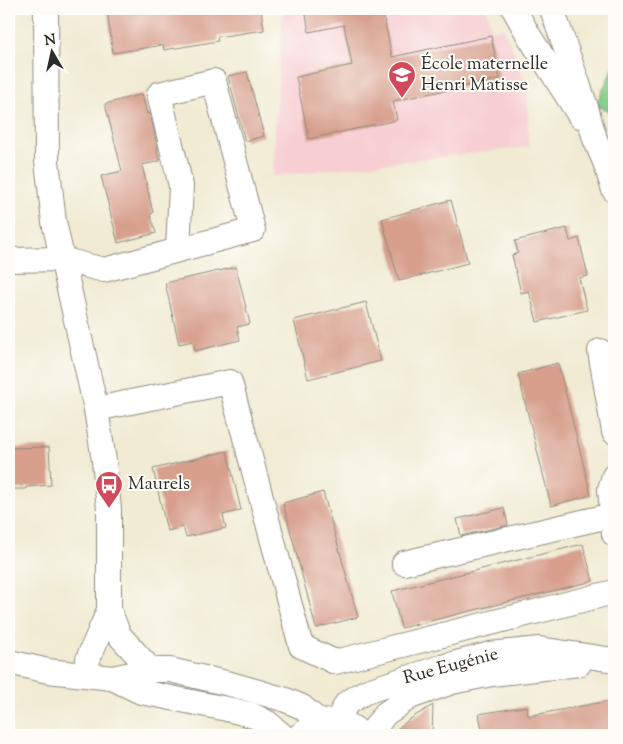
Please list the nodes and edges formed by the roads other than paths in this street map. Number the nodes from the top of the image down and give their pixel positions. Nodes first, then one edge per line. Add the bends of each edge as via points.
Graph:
1 (46, 9) edge
2 (514, 9) edge
3 (552, 9) edge
4 (595, 139) junction
5 (614, 190) edge
6 (178, 250) junction
7 (61, 259) junction
8 (9, 260) edge
9 (600, 351) dead end
10 (96, 409) junction
11 (614, 432) edge
12 (614, 476) edge
13 (614, 524) edge
14 (404, 563) dead end
15 (614, 592) edge
16 (109, 610) junction
17 (119, 635) junction
18 (613, 660) edge
19 (9, 662) edge
20 (161, 670) junction
21 (48, 671) junction
22 (9, 673) edge
23 (86, 675) junction
24 (112, 678) junction
25 (168, 696) junction
26 (329, 722) junction
27 (282, 735) edge
28 (300, 735) edge
29 (362, 735) edge
30 (370, 735) edge

1 - 7 street via 47,161
2 - 4 street
3 - 4 street
4 - 5 street
6 - 6 street via 253,230 214,81 159,94 181,186
6 - 7 street via 104,270
7 - 8 street
7 - 10 street
9 - 11 street
10 - 15 street via 230,382 301,646 335,662
10 - 16 street via 109,509
12 - 13 street via 610,489
13 - 14 street
16 - 17 street
16 - 23 street via 88,659
17 - 20 street
17 - 24 street via 122,658
18 - 26 street, Rue Eugénie via 539,649 490,654 441,666 365,692 347,702
18 - 30 street, Rue Eugénie via 492,674 452,682 410,697 385,714
19 - 21 street
20 - 24 street
20 - 25 street
20 - 26 street via 286,700
21 - 22 street
21 - 23 street
23 - 24 street
24 - 25 street via 141,692
25 - 27 street via 252,715
26 - 28 street via 310,727
26 - 29 street via 345,724

